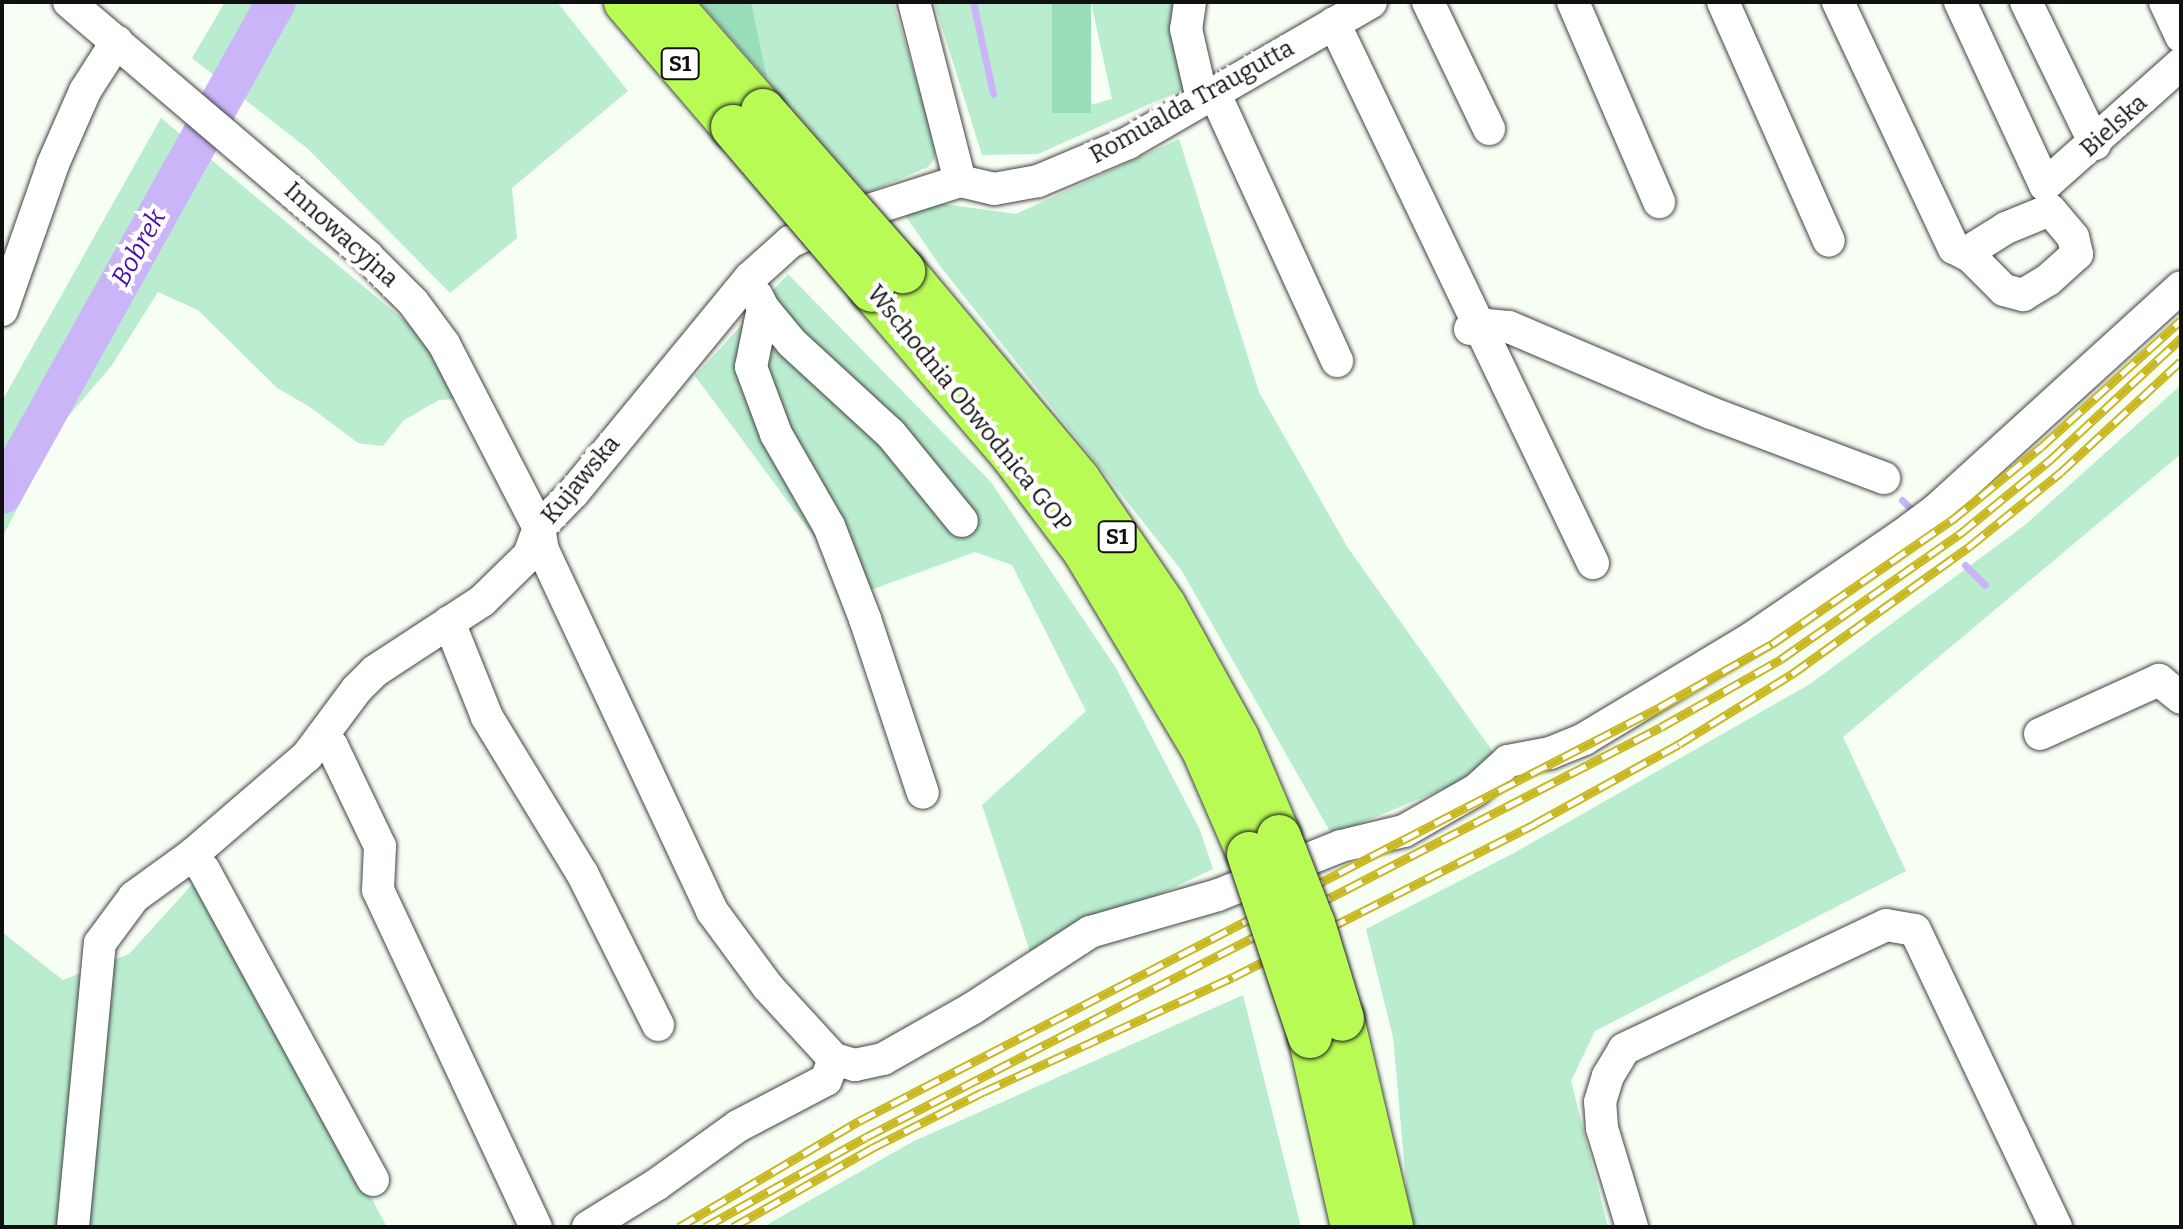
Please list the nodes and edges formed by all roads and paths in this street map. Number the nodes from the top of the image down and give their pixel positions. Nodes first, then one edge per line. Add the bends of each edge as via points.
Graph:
1 (69, 2) edge
2 (626, 2) edge
3 (668, 2) edge
4 (914, 2) edge
5 (1190, 2) edge
6 (1371, 2) edge
7 (1428, 2) edge
8 (1573, 2) edge
9 (1723, 2) edge
10 (1838, 2) edge
11 (1960, 2) edge
12 (2026, 2) edge
13 (2165, 2) edge
14 (1334, 23) junction
15 (2181, 36) edge
16 (117, 41) junction
17 (2181, 64) edge
18 (1208, 96) junction
19 (748, 119) junction
20 (1489, 129) dead end
21 (2095, 144) junction
22 (960, 181) junction
23 (1659, 202) dead end
24 (1829, 241) dead end
25 (1970, 256) dead end
26 (750, 278) junction
27 (2181, 287) edge
28 (763, 308) junction
29 (2, 310) edge
30 (1474, 326) junction
31 (1337, 361) dead end
32 (1884, 478) dead end
33 (962, 521) dead end
34 (539, 528) junction
35 (1593, 563) dead end
36 (449, 622) junction
37 (2181, 698) edge
38 (2040, 734) dead end
39 (322, 736) junction
40 (923, 793) dead end
41 (192, 855) junction
42 (658, 1025) dead end
43 (1326, 1027) junction
44 (834, 1059) junction
45 (373, 1180) dead end
46 (73, 1227) edge
47 (536, 1227) edge
48 (588, 1227) edge
49 (1353, 1227) edge
50 (1391, 1227) edge
51 (1632, 1227) edge
52 (2056, 1227) edge

1 - 16 street, Innowacyjna
2 - 19 highway, Wschodnia Obwodnica GOP / S1
3 - 19 highway, Wschodnia Obwodnica GOP / S1
4 - 22 street
5 - 18 street via 1186,29
6 - 14 street, Romualda Traugutta
7 - 20 street
8 - 23 street
9 - 24 street
10 - 25 street via 1954,248
11 - 21 street, Bielska via 2045,185
12 - 21 street
13 - 15 street
14 - 18 street, Romualda Traugutta
14 - 30 street
16 - 29 street via 85,91 66,135
16 - 34 street, Innowacyjna via 367,256 413,302 444,344
17 - 21 street, Bielska
18 - 22 street, Romualda Traugutta via 1128,143 1038,181 994,189
18 - 31 street
19 - 43 highway, Wschodnia Obwodnica GOP / S1, bridge via 887,281 1085,551 1264,846
22 - 26 street, Kujawska via 818,229 790,242
26 - 28 street
26 - 34 street, Kujawska
27 - 44 street via 1936,510 1752,638 1584,739 1508,761 1476,790 1404,831 1341,846 1218,895 1090,932 883,1059 855,1065
28 - 33 street via 792,343 891,434
28 - 40 street via 751,367 776,434 829,526
30 - 32 street via 1509,327 1711,413
30 - 35 street
34 - 36 street, Kujawska via 529,555 482,601
34 - 44 street, Innowacyjna via 543,550 712,911 768,987
36 - 39 street, Kujawska via 375,671
36 - 42 street via 487,717 582,873
37 - 38 street via 2159,680
39 - 41 street, Kujawska via 307,756
39 - 47 street via 332,746 380,846 378,890
41 - 45 street
41 - 46 street, Kujawska via 134,897 100,943
43 - 49 highway, Wschodnia Obwodnica GOP / S1
43 - 50 highway, Wschodnia Obwodnica GOP / S1
44 - 48 street via 826,1080 738,1126
51 - 52 street via 1602,1128 1600,1102 1624,1049 1886,925 1915,930

